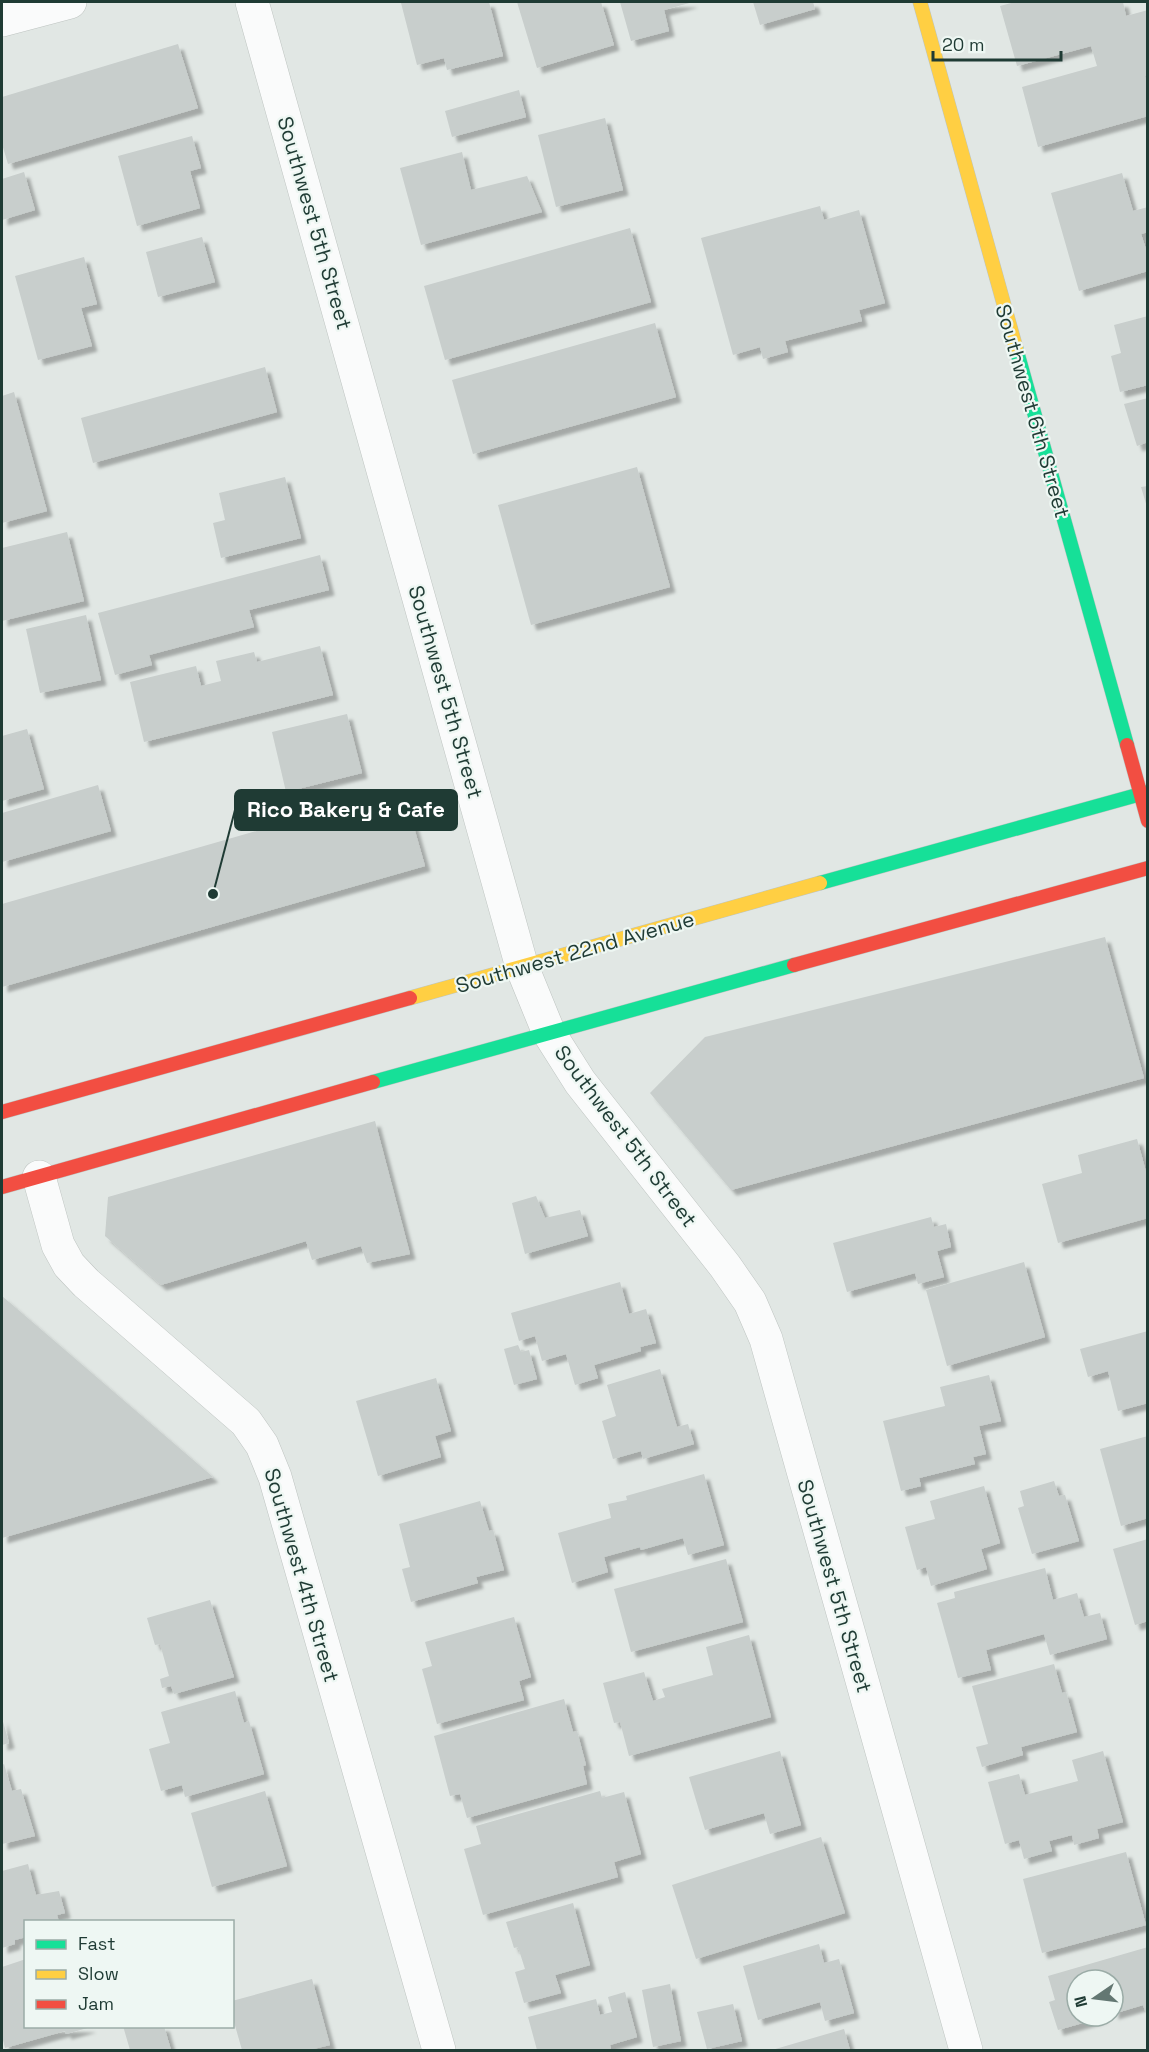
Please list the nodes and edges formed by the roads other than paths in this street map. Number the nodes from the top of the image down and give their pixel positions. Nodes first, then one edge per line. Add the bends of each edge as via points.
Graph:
1 (70, 2) edge
2 (252, 2) edge
3 (920, 2) edge
4 (2, 20) edge
5 (1144, 793) edge
6 (1148, 821) edge
7 (1148, 868) edge
8 (522, 967) junction
9 (549, 1033) junction
10 (2, 1112) edge
11 (39, 1177) junction
12 (2, 1188) edge
13 (439, 2050) edge
14 (966, 2050) edge

1 - 4 street
2 - 8 street, Southwest 5th Street
3 - 5 main road, Southwest 6th Street
5 - 6 main road, Southwest 6th Street
5 - 8 main road, Southwest 22nd Avenue
7 - 9 main road
8 - 9 street, Southwest 5th Street
8 - 10 main road, Southwest 22nd Avenue
9 - 11 main road
9 - 14 street, Southwest 5th Street via 580,1082 731,1275 750,1302 766,1340
11 - 12 main road
11 - 13 street, Southwest 4th Street via 54,1235 69,1265 224,1401 262,1445 275,1477

